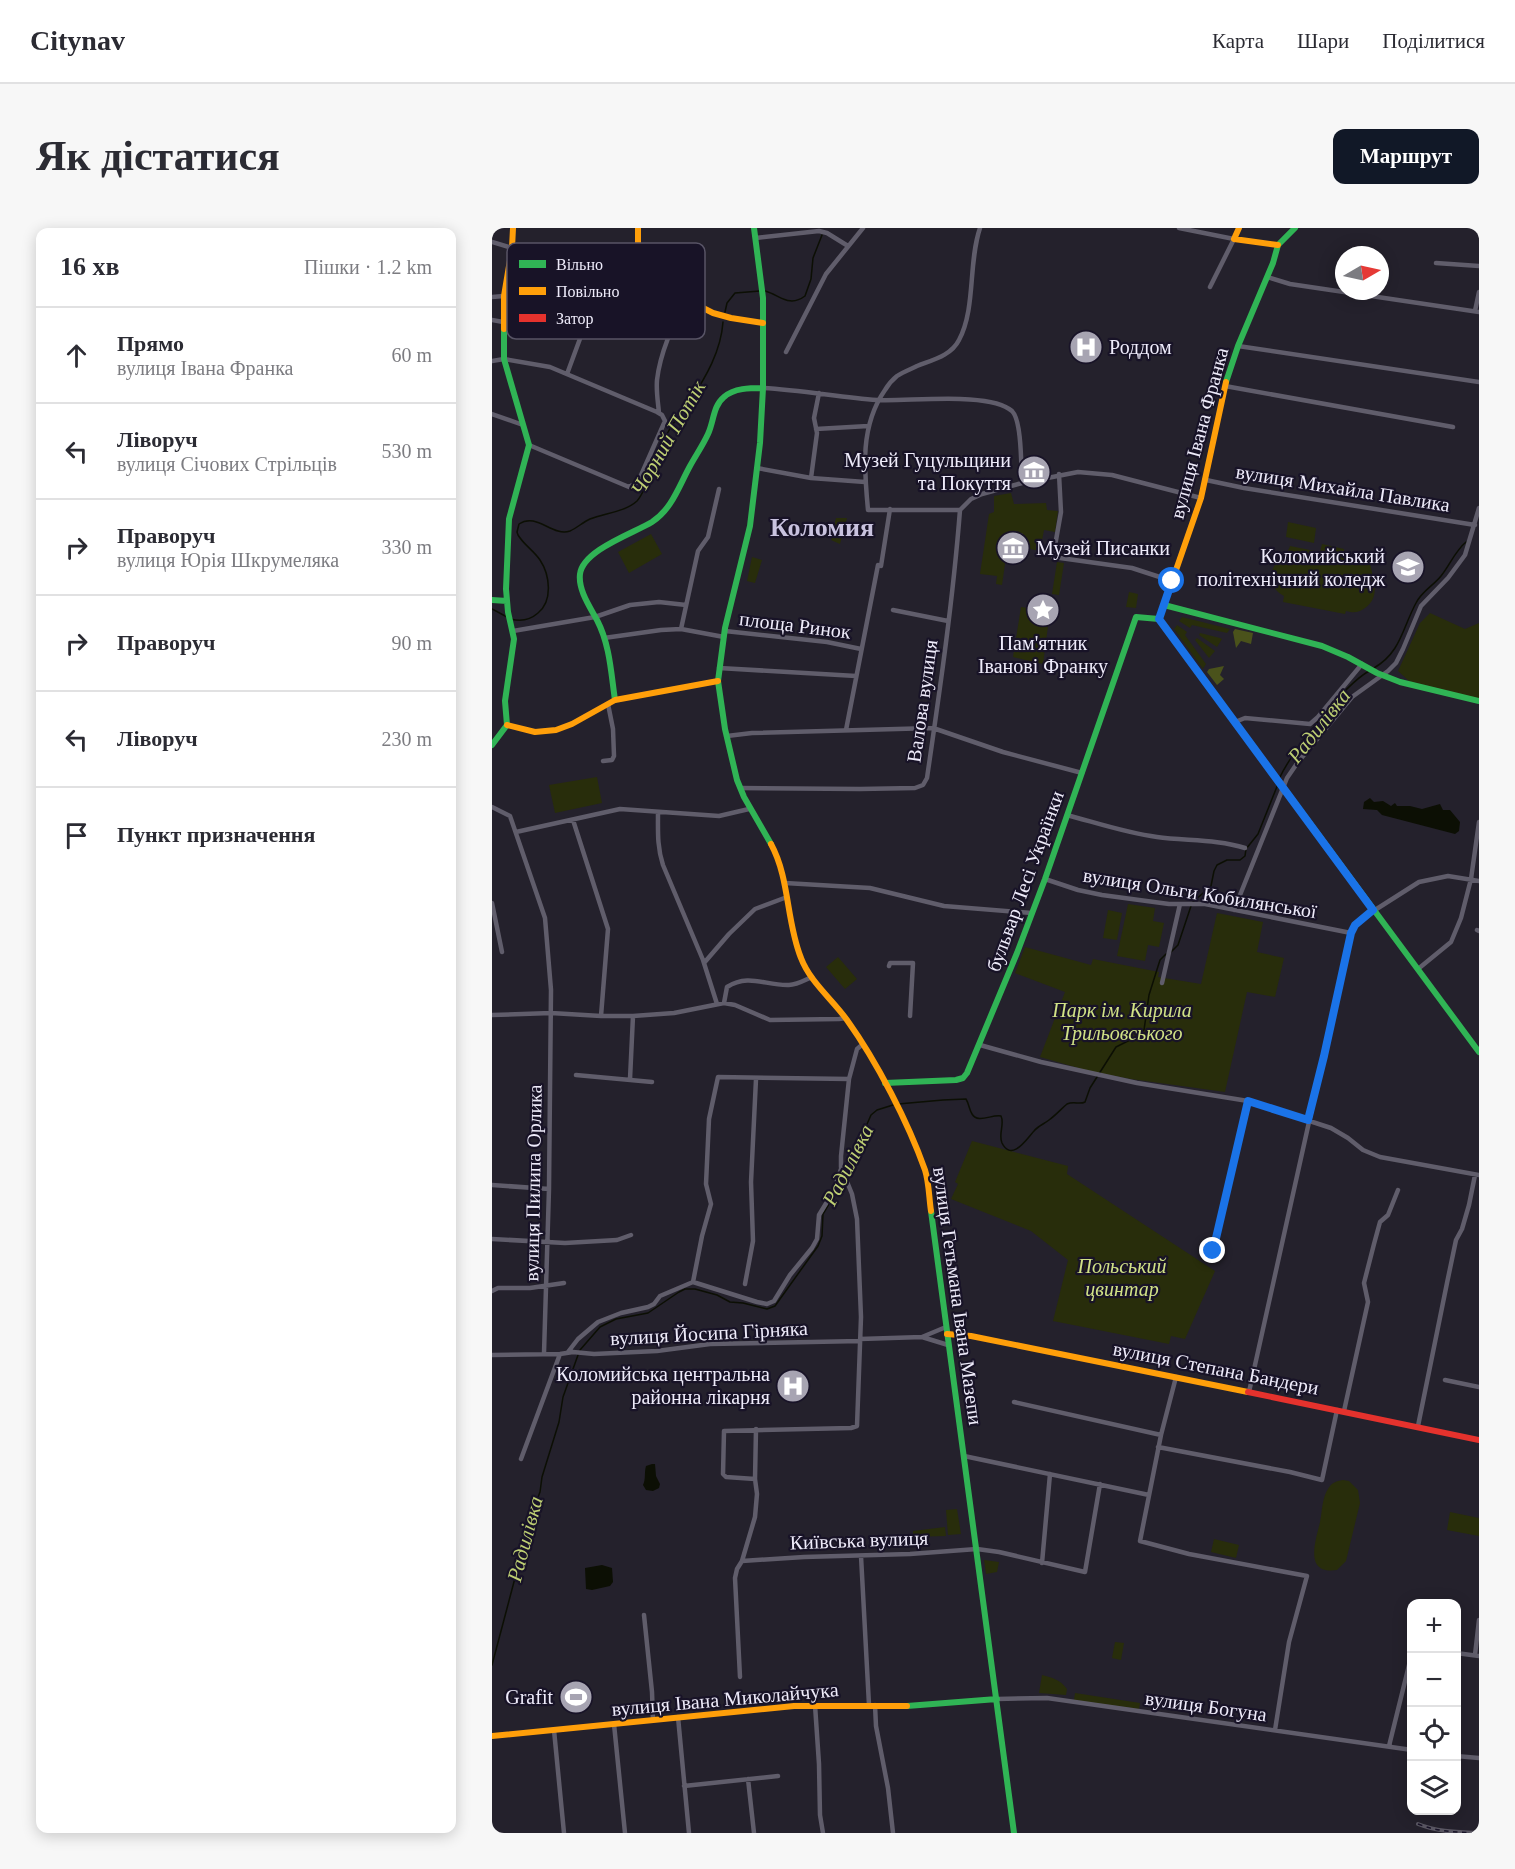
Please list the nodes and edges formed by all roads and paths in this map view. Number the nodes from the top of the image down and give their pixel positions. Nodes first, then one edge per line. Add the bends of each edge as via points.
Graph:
1 (513, 228) edge
2 (754, 228) edge
3 (863, 228) edge
4 (980, 228) edge
5 (1179, 228) edge
6 (1239, 228) edge
7 (1295, 228) edge
8 (756, 238) junction
9 (1234, 238) junction
10 (492, 242) edge
11 (512, 243) edge
12 (1278, 245) junction
13 (507, 246) edge
14 (848, 246) junction
15 (1436, 263) dead end
16 (1479, 266) edge
17 (1267, 277) junction
18 (507, 279) edge
19 (1210, 288) dead end
20 (1479, 292) edge
21 (492, 297) edge
22 (504, 297) junction
23 (705, 309) edge
24 (1477, 312) edge
25 (492, 320) edge
26 (503, 322) junction
27 (763, 323) junction
28 (580, 339) edge
29 (669, 339) edge
30 (1238, 346) junction
31 (786, 352) dead end
32 (504, 359) junction
33 (492, 361) edge
34 (567, 374) junction
35 (1479, 382) edge
36 (1225, 387) junction
37 (763, 388) junction
38 (819, 393) junction
39 (878, 400) junction
40 (659, 413) junction
41 (492, 414) edge
42 (524, 425) junction
43 (868, 426) junction
44 (1454, 427) dead end
45 (816, 429) junction
46 (529, 445) junction
47 (757, 468) junction
48 (1059, 474) junction
49 (811, 478) junction
50 (1206, 480) junction
51 (865, 482) junction
52 (1022, 483) junction
53 (719, 489) dead end
54 (1201, 498) junction
55 (1479, 508) edge
56 (890, 509) junction
57 (960, 510) junction
58 (1475, 525) junction
59 (1172, 581) junction
60 (492, 600) edge
61 (507, 601) junction
62 (1164, 604) junction
63 (686, 605) junction
64 (893, 610) dead end
65 (595, 617) junction
66 (1159, 619) junction
67 (948, 621) junction
68 (681, 629) junction
69 (513, 631) junction
70 (724, 634) junction
71 (604, 638) junction
72 (861, 649) junction
73 (1365, 665) junction
74 (719, 668) junction
75 (1380, 674) junction
76 (856, 676) junction
77 (718, 681) junction
78 (1479, 701) edge
79 (611, 702) junction
80 (1235, 722) junction
81 (507, 725) junction
82 (934, 729) junction
83 (846, 730) junction
84 (727, 735) junction
85 (492, 745) edge
86 (603, 761) dead end
87 (1082, 772) junction
88 (1280, 783) junction
89 (740, 788) junction
90 (492, 807) edge
91 (749, 809) junction
92 (658, 812) junction
93 (1067, 815) junction
94 (573, 820) junction
95 (1479, 822) edge
96 (516, 832) junction
97 (1256, 852) junction
98 (1045, 879) junction
99 (1471, 879) junction
100 (1479, 880) edge
101 (784, 883) junction
102 (787, 897) junction
103 (492, 903) edge
104 (1180, 904) junction
105 (1234, 910) junction
106 (1373, 910) junction
107 (1032, 913) junction
108 (1351, 933) junction
109 (502, 952) dead end
110 (704, 963) junction
111 (889, 966) dead end
112 (1418, 969) junction
113 (812, 977) junction
114 (1162, 983) dead end
115 (724, 1003) junction
116 (717, 1004) junction
117 (551, 1013) junction
118 (492, 1015) edge
119 (601, 1016) junction
120 (633, 1016) junction
121 (910, 1016) dead end
122 (846, 1018) junction
123 (863, 1044) junction
124 (980, 1045) junction
125 (1479, 1052) edge
126 (576, 1075) dead end
127 (849, 1078) junction
128 (630, 1079) junction
129 (756, 1079) junction
130 (652, 1082) dead end
131 (885, 1083) junction
132 (1248, 1101) junction
133 (1308, 1120) junction
134 (841, 1167) junction
135 (1477, 1175) edge
136 (492, 1185) edge
137 (549, 1189) junction
138 (1398, 1190) dead end
139 (631, 1235) dead end
140 (492, 1239) edge
141 (548, 1242) junction
142 (1211, 1256) dead end
143 (693, 1282) junction
144 (564, 1283) dead end
145 (746, 1284) dead end
146 (546, 1286) junction
147 (492, 1291) edge
148 (946, 1330) junction
149 (922, 1337) junction
150 (860, 1340) junction
151 (948, 1345) junction
152 (568, 1352) junction
153 (544, 1353) junction
154 (560, 1354) junction
155 (492, 1355) edge
156 (1176, 1377) junction
157 (1445, 1380) dead end
158 (1479, 1387) edge
159 (1249, 1392) junction
160 (1014, 1402) dead end
161 (1340, 1410) junction
162 (1418, 1426) junction
163 (756, 1429) junction
164 (1161, 1435) junction
165 (1479, 1440) edge
166 (1158, 1447) junction
167 (963, 1456) junction
168 (521, 1459) dead end
169 (1050, 1474) junction
170 (755, 1479) junction
171 (1100, 1484) junction
172 (1149, 1495) junction
173 (977, 1549) junction
174 (861, 1556) junction
175 (742, 1561) junction
176 (1042, 1563) junction
177 (644, 1615) dead end
178 (1479, 1620) edge
179 (1461, 1653) edge
180 (1477, 1655) edge
181 (1407, 1673) edge
182 (740, 1677) dead end
183 (997, 1698) junction
184 (815, 1705) junction
185 (872, 1705) junction
186 (678, 1717) junction
187 (653, 1720) junction
188 (614, 1724) junction
189 (554, 1730) junction
190 (1275, 1730) junction
191 (492, 1736) edge
192 (1389, 1746) junction
193 (1407, 1748) edge
194 (1461, 1756) edge
195 (1479, 1758) edge
196 (778, 1776) dead end
197 (748, 1779) junction
198 (684, 1786) junction
199 (564, 1833) edge
200 (625, 1833) edge
201 (689, 1833) edge
202 (754, 1833) edge
203 (823, 1833) edge
204 (893, 1833) edge
205 (1014, 1833) edge

1 - 11 street
2 - 8 street, вулиця Гетьмана Івана Мазепи
3 - 14 street
4 - 39 street via 959,341 942,356 896,377
5 - 9 street
6 - 9 street
7 - 12 street, вулиця Івана Франка
8 - 14 street via 819,231
8 - 27 street, вулиця Гетьмана Івана Мазепи
9 - 12 street
9 - 19 street
10 - 13 street
12 - 17 street, вулиця Івана Франка
14 - 31 street via 826,274
15 - 16 street
17 - 24 street via 1290,284
17 - 30 street, вулиця Івана Франка
18 - 22 street
20 - 24 street
21 - 22 street
22 - 26 street
23 - 27 street
25 - 26 street
26 - 32 street
27 - 37 street, вулиця Гетьмана Івана Мазепи
28 - 34 street
29 - 40 street via 657,387
30 - 35 street
30 - 36 street, вулиця Івана Франка
32 - 33 street
32 - 34 street
32 - 42 street
34 - 40 street
36 - 44 street
36 - 50 street, вулиця Івана Франка
37 - 38 street
37 - 47 street, вулиця Гетьмана Івана Мазепи
37 - 65 street via 730,392 721,400 709,432 661,515 587,560 581,569 580,583
38 - 39 street
38 - 45 street
39 - 43 street
39 - 52 street via 976,400 1009,409 1018,422
40 - 46 street via 665,421 638,482 630,487
41 - 42 street
42 - 46 street
43 - 45 street
43 - 51 street
45 - 49 street
46 - 61 street via 509,519
47 - 49 street
47 - 70 street, вулиця Гетьмана Івана Мазепи via 749,531
48 - 52 street
48 - 54 street via 1105,474
48 - 59 street via 1061,512 1053,557 1132,568
49 - 51 street
50 - 54 street, вулиця Івана Франка
50 - 58 street, вулиця Михайла Павлика
51 - 56 street via 868,510
52 - 57 street via 971,499
53 - 63 street via 710,533 698,551
54 - 59 street, вулиця Івана Франка
55 - 58 street
56 - 57 street
56 - 72 street
57 - 67 street, Валова вулиця
58 - 75 street via 1461,561 1421,606 1399,658
59 - 62 street, вулиця Івана Франка
60 - 61 street
61 - 69 street
62 - 66 street, вулиця Івана Франка
62 - 73 street via 1322,646
63 - 65 street via 630,605
63 - 68 street
64 - 67 street
65 - 69 street
65 - 71 street
66 - 80 street
66 - 87 street, бульвар Лесі Українки via 1136,617
67 - 82 street, Валова вулиця
68 - 70 street, площа Ринок
68 - 71 street, площа Ринок
69 - 81 street via 505,701
70 - 72 street, площа Ринок via 827,642
70 - 74 street, вулиця Гетьмана Івана Мазепи
71 - 79 street
72 - 76 street
73 - 75 street
73 - 80 street via 1310,724 1245,718
74 - 76 street
74 - 77 street, вулиця Гетьмана Івана Мазепи
75 - 78 street
75 - 88 street via 1352,697
76 - 83 street
77 - 79 street
77 - 84 street, вулиця Гетьмана Івана Мазепи
79 - 81 street via 556,730 535,732
79 - 86 street via 614,756
80 - 88 street
81 - 85 street
82 - 83 street
82 - 87 street
82 - 89 street, Валова вулиця via 927,778 915,788
83 - 84 street
84 - 89 street, вулиця Гетьмана Івана Мазепи
87 - 93 street, бульвар Лесі Українки
88 - 97 street
88 - 106 street
89 - 91 street, вулиця Гетьмана Івана Мазепи
90 - 96 street via 510,816
91 - 92 street via 719,816
91 - 101 street, вулиця Гетьмана Івана Мазепи via 775,852
92 - 94 street via 620,809
92 - 110 street via 659,851
93 - 97 street via 1116,830 1229,844
93 - 98 street, бульвар Лесі Українки
94 - 96 street
94 - 119 street via 608,929
95 - 99 street
96 - 117 street, вулиця Пилипа Орлика via 545,918
97 - 105 street
98 - 104 street, вулиця Ольги Кобилянської via 1102,895
98 - 107 street, бульвар Лесі Українки
99 - 100 street
99 - 106 street via 1448,876 1419,882
99 - 112 street via 1451,942
101 - 102 street, вулиця Гетьмана Івана Мазепи
101 - 107 street via 870,888 944,906
102 - 110 street via 755,909
102 - 113 street, вулиця Гетьмана Івана Мазепи via 796,948
103 - 109 street
104 - 105 street, вулиця Ольги Кобилянської
104 - 114 street
105 - 108 street, вулиця Ольги Кобилянської
106 - 108 street
106 - 112 street
107 - 124 street, бульвар Лесі Українки
108 - 133 street
110 - 116 street
111 - 121 street via 914,963
112 - 125 street
113 - 115 street via 789,985 735,982 727,987
113 - 122 street, вулиця Гетьмана Івана Мазепи
115 - 116 street
115 - 122 street via 770,1020
116 - 120 street
117 - 118 street
117 - 119 street
117 - 137 street, вулиця Пилипа Орлика
119 - 120 street
120 - 128 street
122 - 123 street, вулиця Гетьмана Івана Мазепи
123 - 127 street via 857,1049
123 - 131 street, вулиця Гетьмана Івана Мазепи
124 - 131 street, бульвар Лесі Українки via 960,1079
124 - 132 street via 1137,1083
126 - 128 street
127 - 129 street
127 - 134 street
128 - 130 street
129 - 143 street via 718,1077 709,1119 706,1184 711,1204
129 - 145 street via 751,1182 753,1241
131 - 148 street, вулиця Гетьмана Івана Мазепи via 926,1172
132 - 133 street
132 - 142 street
133 - 135 street via 1331,1128 1380,1157
133 - 159 street
134 - 143 street via 833,1192 819,1215 815,1244 774,1301 763,1304
134 - 150 street via 856,1219
135 - 162 street via 1456,1240
136 - 137 street
137 - 141 street, вулиця Пилипа Орлика
138 - 161 street via 1388,1215 1381,1219 1374,1244 1364,1283 1368,1302
139 - 141 street via 611,1240
140 - 141 street
141 - 146 street, вулиця Пилипа Орлика
143 - 152 street via 660,1296 648,1307 598,1322
144 - 146 street
146 - 147 street
146 - 153 street, вулиця Пилипа Орлика
148 - 149 street
148 - 151 street, вулиця Гетьмана Івана Мазепи
148 - 156 street, вулиця Степана Бандери
149 - 150 street, вулиця Йосипа Гірняка
149 - 151 street
150 - 152 street, вулиця Йосипа Гірняка via 710,1344 646,1352
150 - 163 street via 856,1428
151 - 167 street, вулиця Гетьмана Івана Мазепи
152 - 154 street, вулиця Йосипа Гірняка
153 - 154 street, вулиця Йосипа Гірняка
153 - 155 street, вулиця Йосипа Гірняка
154 - 168 street
156 - 159 street, вулиця Степана Бандери
156 - 164 street
157 - 158 street
159 - 161 street, вулиця Степана Бандери
160 - 164 street
161 - 162 street, вулиця Степана Бандери
161 - 166 street via 1322,1480
162 - 165 street, вулиця Степана Бандери
163 - 170 street
163 - 170 street via 724,1431 723,1462 726,1476
164 - 166 street
166 - 172 street
167 - 169 street
167 - 173 street, вулиця Гетьмана Івана Мазепи
169 - 171 street
169 - 176 street
170 - 175 street via 755,1517
171 - 172 street
171 - 176 street, Київська вулиця via 1085,1572
172 - 190 street via 1140,1541 1307,1576 1289,1642
173 - 174 street, Київська вулиця
173 - 176 street, Київська вулиця
173 - 183 street, вулиця Гетьмана Івана Мазепи
174 - 175 street, Київська вулиця
174 - 185 street
175 - 182 street via 734,1587
177 - 187 street
178 - 180 street
179 - 180 street
181 - 192 street
183 - 185 street, вулиця Івана Миколайчука via 921,1706
183 - 190 street, вулиця Богуна via 1047,1698
183 - 205 street, вулиця Гетьмана Івана Мазепи
184 - 185 street, вулиця Івана Миколайчука
184 - 186 street, вулиця Івана Миколайчука
184 - 203 street
185 - 204 street
186 - 187 street, вулиця Івана Миколайчука
186 - 198 street
187 - 188 street, вулиця Івана Миколайчука
188 - 189 street, вулиця Івана Миколайчука
188 - 200 street
189 - 191 street, вулиця Івана Миколайчука
189 - 199 street
190 - 192 street, вулиця Богуна
192 - 193 street, вулиця Богуна
194 - 195 street
196 - 197 street
197 - 198 street
197 - 202 street
198 - 201 street

